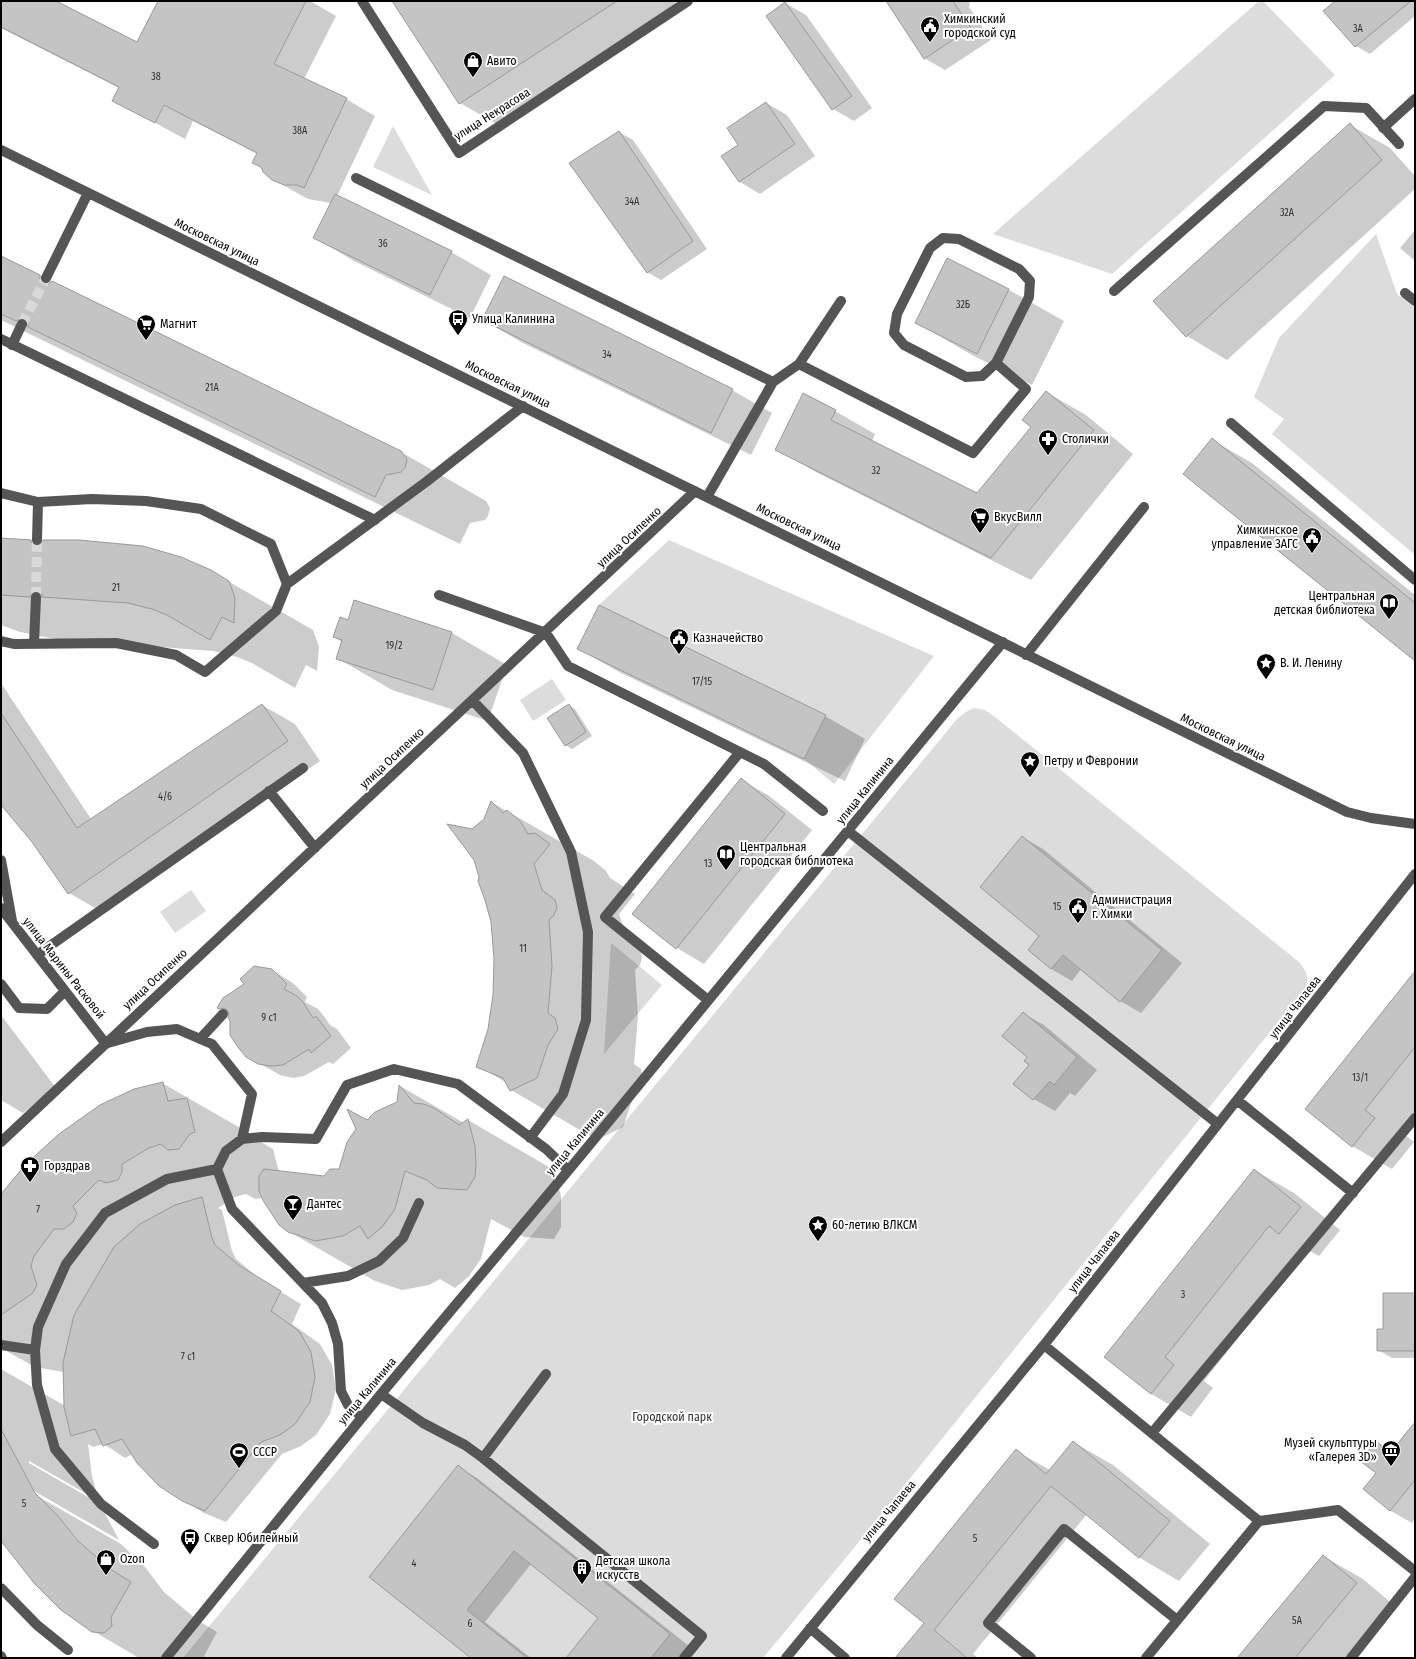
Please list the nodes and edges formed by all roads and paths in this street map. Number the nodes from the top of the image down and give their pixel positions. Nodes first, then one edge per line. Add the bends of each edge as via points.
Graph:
1 (362, 1) edge
2 (688, 1) edge
3 (1415, 99) edge
4 (1383, 128) junction
5 (1399, 144) dead end
6 (1, 150) edge
7 (356, 178) dead end
8 (88, 193) junction
9 (46, 278) tunnel mouth
10 (1114, 291) dead end
11 (1405, 293) dead end
12 (841, 301) dead end
13 (1415, 301) edge
14 (22, 324) tunnel mouth
15 (1, 339) edge
16 (12, 345) junction
17 (996, 363) junction
18 (799, 364) junction
19 (773, 382) junction
20 (523, 406) junction
21 (1231, 423) dead end
22 (695, 491) junction
23 (1, 493) edge
24 (707, 497) junction
25 (38, 502) junction
26 (1144, 507) dead end
27 (375, 520) junction
28 (37, 540) tunnel mouth
29 (1415, 580) edge
30 (287, 584) junction
31 (439, 595) dead end
32 (36, 597) tunnel mouth
33 (546, 633) junction
34 (1, 641) edge
35 (1003, 642) junction
36 (34, 644) junction
37 (1026, 654) junction
38 (473, 701) junction
39 (740, 752) junction
40 (303, 768) dead end
41 (269, 791) junction
42 (823, 811) dead end
43 (1415, 824) edge
44 (848, 831) junction
45 (316, 848) junction
46 (1, 860) edge
47 (1415, 874) edge
48 (1, 908) edge
49 (13, 923) junction
50 (37, 955) junction
51 (1, 984) edge
52 (65, 991) junction
53 (708, 1000) junction
54 (223, 1014) dead end
55 (200, 1039) junction
56 (106, 1044) junction
57 (1238, 1100) junction
58 (1415, 1118) edge
59 (1218, 1124) junction
60 (530, 1138) junction
61 (242, 1139) junction
62 (1, 1142) edge
63 (217, 1169) junction
64 (568, 1170) junction
65 (1353, 1193) junction
66 (419, 1203) dead end
67 (303, 1283) junction
68 (1, 1345) edge
69 (1044, 1345) junction
70 (35, 1350) junction
71 (546, 1374) dead end
72 (381, 1394) junction
73 (362, 1417) junction
74 (1152, 1434) junction
75 (483, 1458) junction
76 (1259, 1521) junction
77 (154, 1544) dead end
78 (1415, 1571) edge
79 (1415, 1577) edge
80 (2, 1591) edge
81 (1177, 1620) junction
82 (810, 1628) junction
83 (68, 1650) dead end
84 (166, 1658) edge
85 (684, 1658) edge
86 (786, 1658) edge
87 (845, 1658) edge
88 (1031, 1658) edge
89 (1146, 1658) edge
90 (1351, 1658) edge

1 - 2 street, улица Некрасова via 460,153
3 - 4 street
4 - 5 street
4 - 10 street via 1366,108 1324,106
6 - 8 street, Московская улица
7 - 19 street
8 - 9 street
8 - 20 street, Московская улица
11 - 13 street
12 - 18 street
14 - 16 street
15 - 16 street
16 - 27 street
17 - 17 street via 982,376 966,377 904,345 894,333 897,314 930,248 943,238 966,242 1019,269 1030,281 1029,297
17 - 18 street via 1026,389 974,453
18 - 19 street
19 - 24 street
20 - 22 street, Московская улица
20 - 27 street
21 - 29 street
22 - 24 street, Московская улица
22 - 33 street, улица Осипенко
23 - 25 street
24 - 35 street, Московская улица
25 - 28 street
25 - 30 street via 92,499 146,501 201,509 271,544
26 - 37 street
27 - 30 street
30 - 36 street via 276,611 205,672 176,655 116,643
31 - 33 street
32 - 36 street
33 - 38 street, улица Осипенко
33 - 39 street via 568,666
34 - 36 street
35 - 37 street, Московская улица
35 - 44 street, улица Калинина
37 - 43 street, Московская улица via 1347,812
38 - 45 street, улица Осипенко
38 - 60 street via 523,753 571,852 588,932 586,1020 563,1094
39 - 42 street via 764,764
39 - 53 street via 605,917
40 - 41 street
41 - 45 street
41 - 50 street
44 - 53 street, улица Калинина
44 - 59 street
45 - 56 street, улица Осипенко
46 - 49 street
47 - 57 street, улица Чапаева
48 - 49 street, улица Марины Расковой
49 - 50 street, улица Марины Расковой
50 - 52 street, улица Марины Расковой
51 - 52 street via 19,1008 47,1009
52 - 56 street, улица Марины Расковой
53 - 64 street, улица Калинина
54 - 55 street
55 - 56 street via 178,1029 148,1032
55 - 61 street via 212,1044 252,1094
56 - 62 street, улица Осипенко
57 - 59 street, улица Чапаева
57 - 65 street
58 - 65 street
59 - 69 street, улица Чапаева
60 - 61 street via 458,1084 394,1069 347,1085 316,1139
60 - 64 street
61 - 63 street via 226,1151
63 - 67 street via 232,1209
63 - 70 street via 167,1180 105,1213 66,1264 38,1328
64 - 72 street, улица Калинина
65 - 74 street
66 - 67 street via 403,1238 379,1261 348,1276
67 - 73 street via 322,1303 332,1323 338,1344 341,1391 348,1405
68 - 70 street
69 - 74 street
69 - 82 street, улица Чапаева
70 - 77 street via 37,1385 55,1449 101,1504
71 - 75 street
72 - 73 street, улица Калинина
72 - 75 street via 423,1423 465,1445
73 - 84 street, улица Калинина
74 - 76 street
75 - 85 street via 702,1636
76 - 78 street via 1338,1510
76 - 81 street
79 - 90 street
80 - 83 street via 36,1625
81 - 88 street via 1064,1529 988,1623
81 - 89 street
82 - 86 street, улица Чапаева
82 - 87 street

